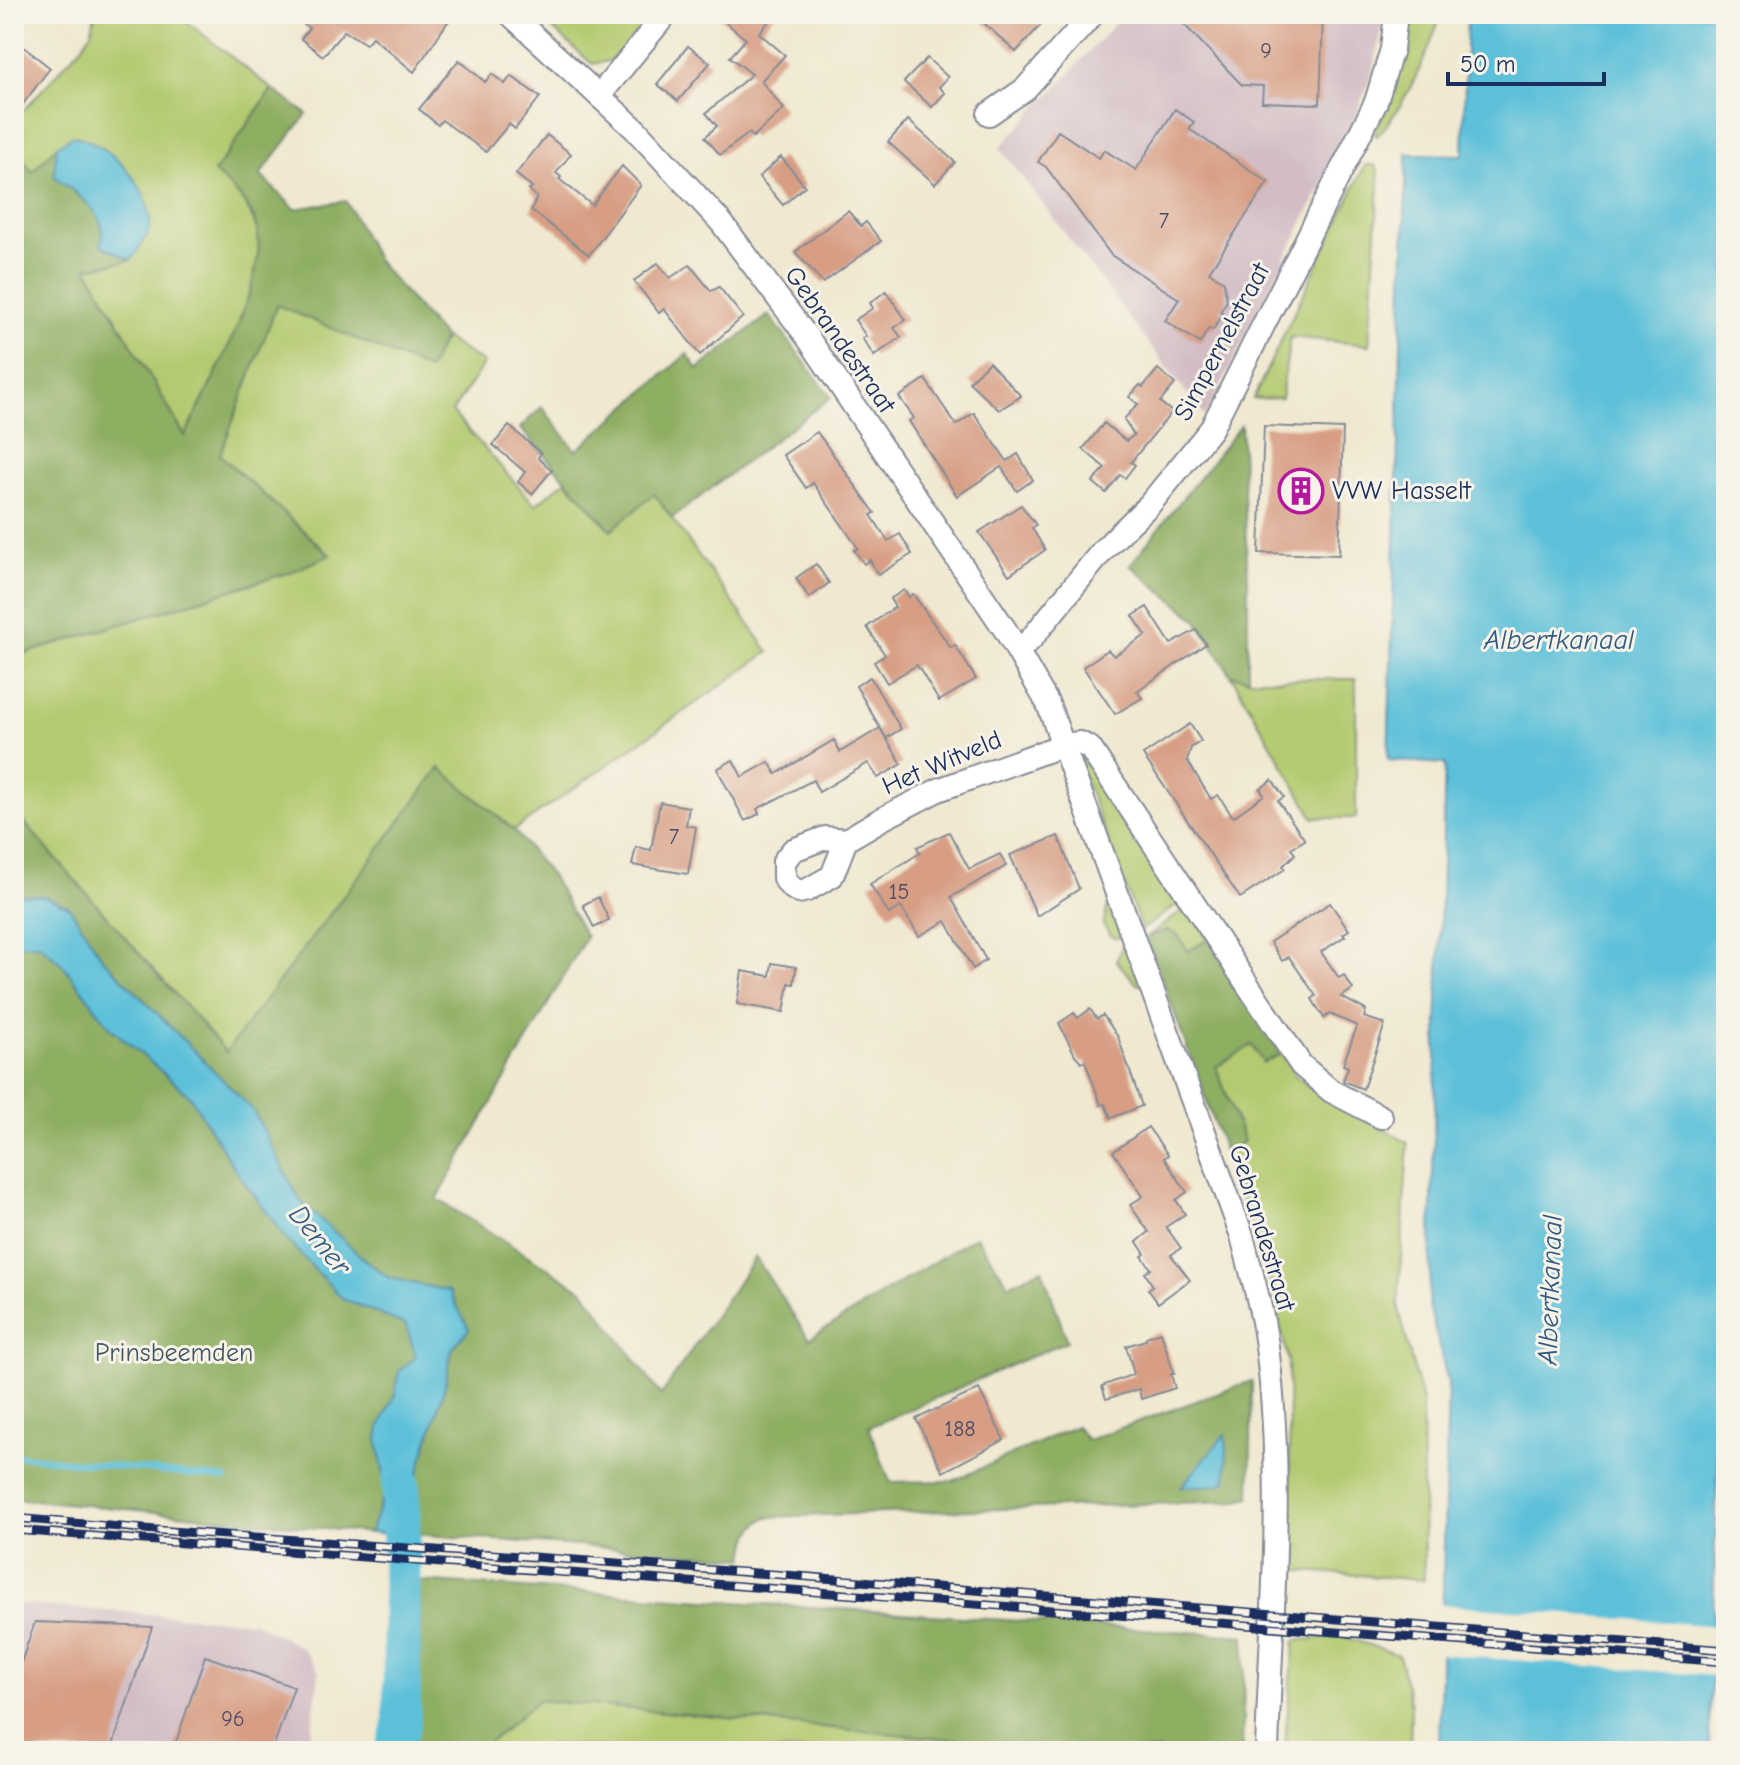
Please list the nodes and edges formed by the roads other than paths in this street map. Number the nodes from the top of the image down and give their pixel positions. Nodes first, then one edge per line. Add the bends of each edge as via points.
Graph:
1 (510, 14) edge
2 (666, 14) edge
3 (1093, 14) edge
4 (1396, 14) edge
5 (599, 96) junction
6 (989, 114) dead end
7 (1019, 650) junction
8 (1063, 745) junction
9 (846, 840) dead end
10 (1381, 1117) dead end
11 (1267, 1751) edge

1 - 5 street, Gebrandestraat
2 - 5 street
3 - 6 street via 1025,89
4 - 7 street, Simpernelstraat via 1376,102 1211,429
5 - 7 street, Gebrandestraat via 721,222 808,338
7 - 8 street, Gebrandestraat
8 - 9 street, Het Witveld via 938,790
8 - 10 street via 1090,748 1301,1065 1331,1091
8 - 11 street, Gebrandestraat via 1237,1222 1258,1298 1275,1439

